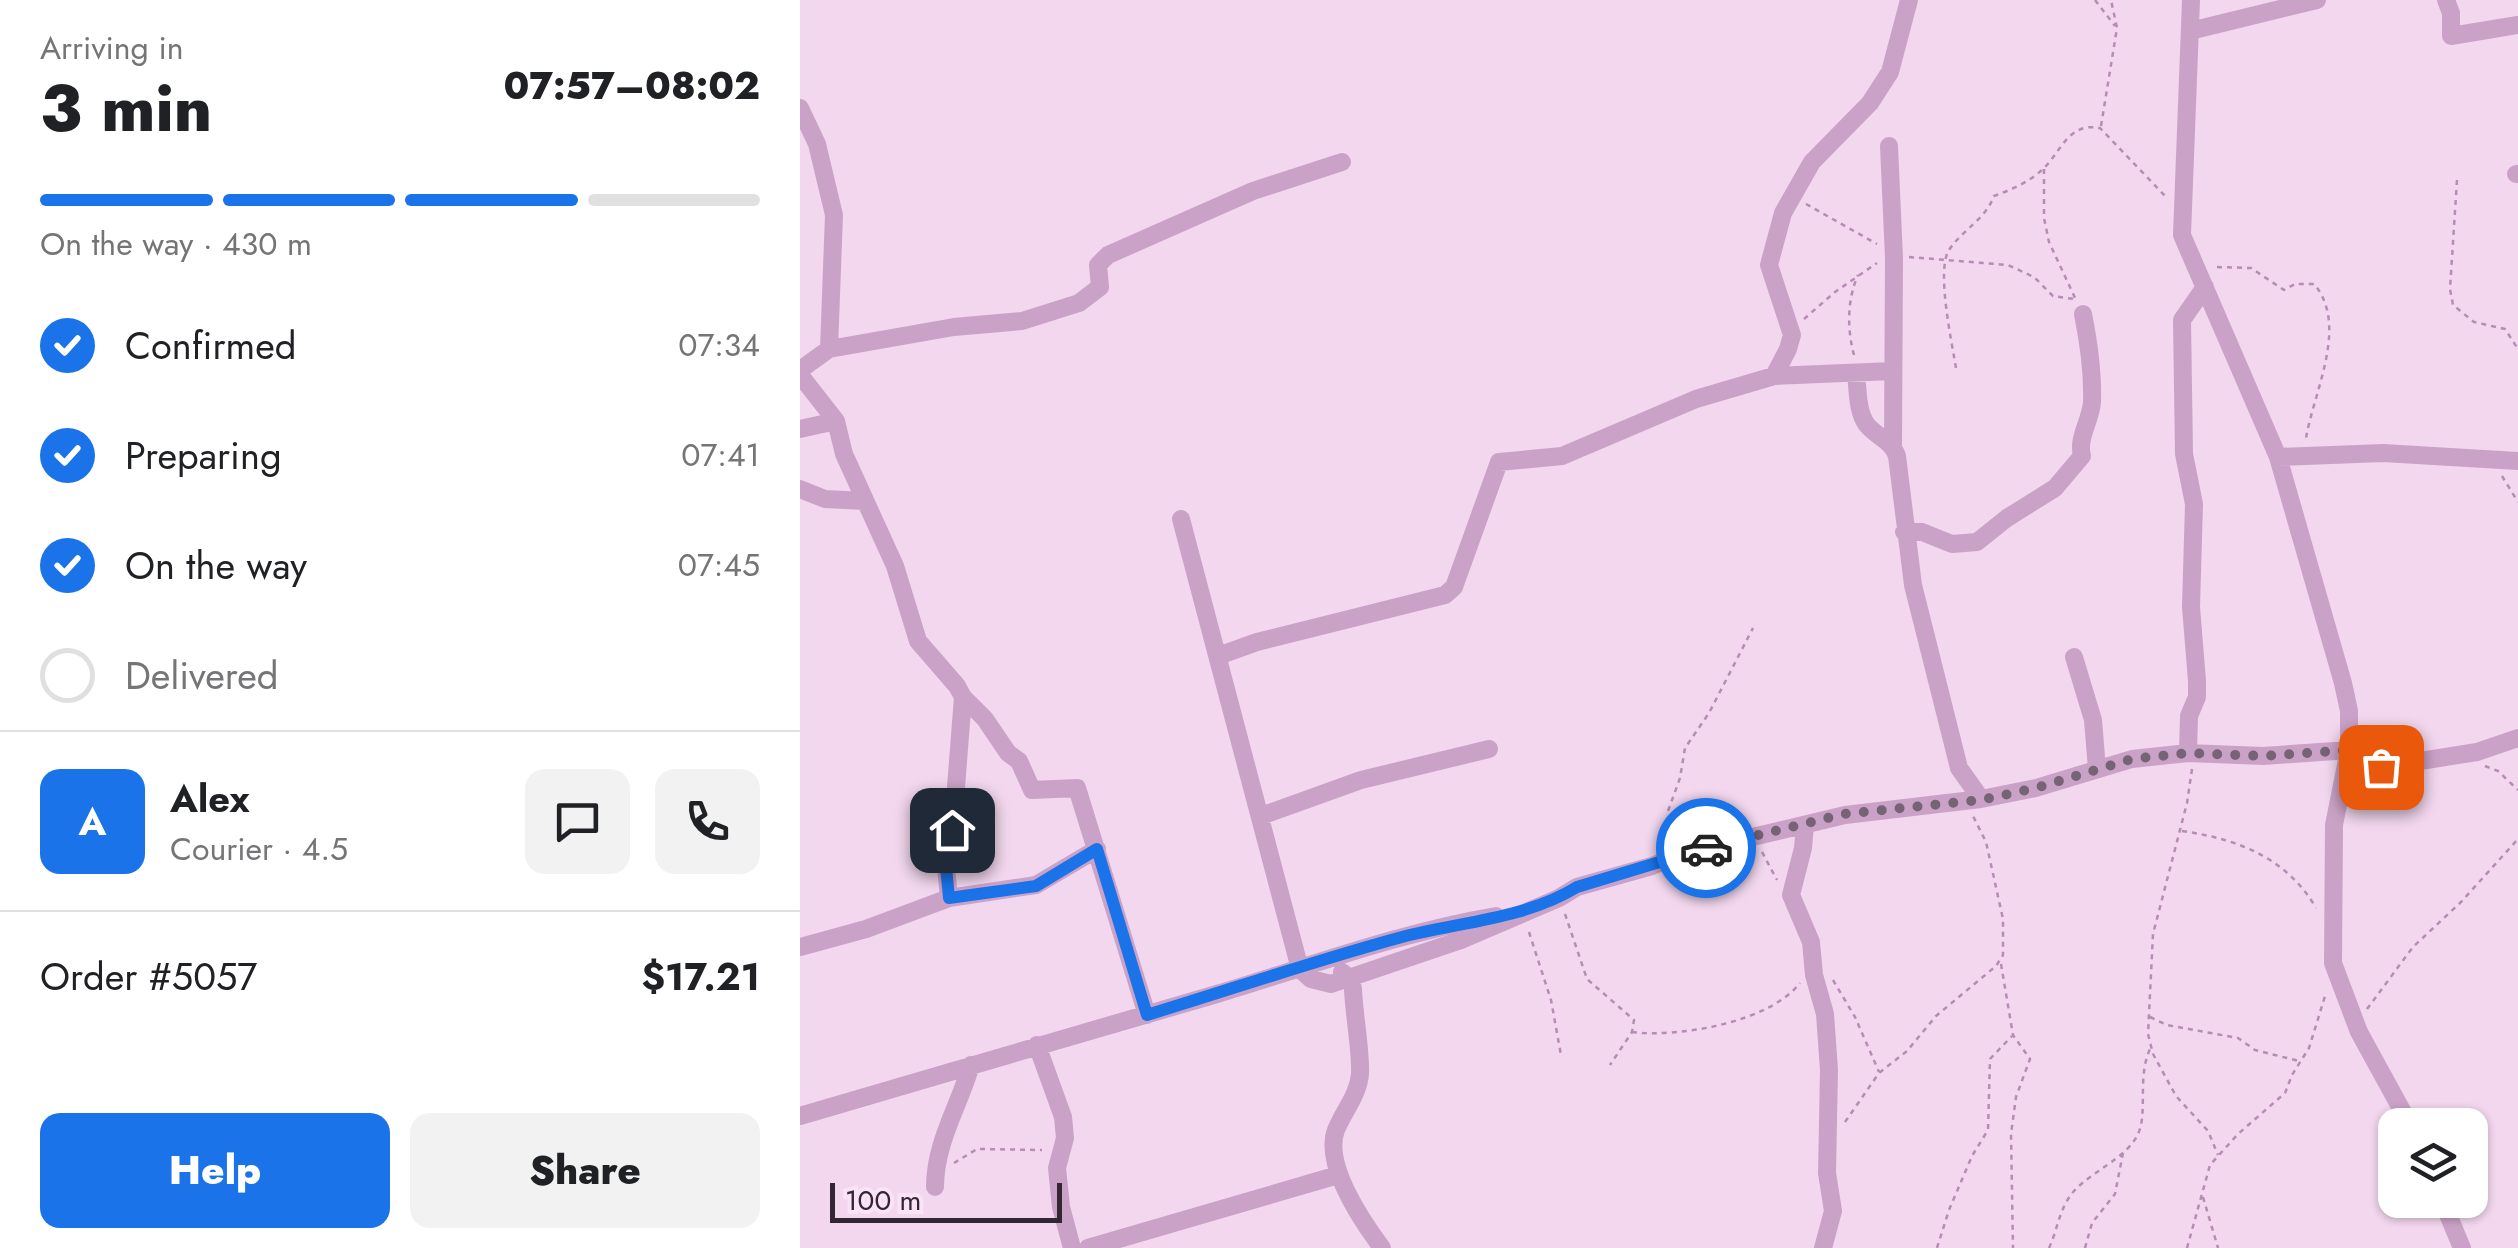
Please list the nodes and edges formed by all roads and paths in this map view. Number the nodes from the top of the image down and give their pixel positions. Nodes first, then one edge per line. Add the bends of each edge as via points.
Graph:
1 (1908, 0) edge
2 (2095, 0) edge
3 (2111, 0) edge
4 (2191, 0) edge
5 (2317, 0) edge
6 (2446, 0) edge
7 (2518, 25) edge
8 (2117, 28) junction
9 (2190, 31) junction
10 (800, 108) edge
11 (2100, 128) junction
12 (1889, 146) dead end
13 (1342, 162) dead end
14 (2044, 168) junction
15 (2457, 180) dead end
16 (1790, 197) junction
17 (2182, 214) junction
18 (1894, 258) junction
19 (1945, 261) junction
20 (2195, 267) junction
21 (1858, 274) junction
22 (2205, 287) junction
23 (2083, 314) dead end
24 (1792, 335) junction
25 (2518, 349) edge
26 (829, 350) junction
27 (1956, 368) dead end
28 (1893, 371) junction
29 (800, 373) edge
30 (1859, 374) junction
31 (1774, 376) junction
32 (836, 422) junction
33 (800, 430) edge
34 (1893, 445) junction
35 (2304, 454) junction
36 (2278, 456) junction
37 (2493, 462) junction
38 (2517, 462) edge
39 (800, 489) edge
40 (865, 501) junction
41 (2518, 502) edge
42 (1182, 519) dead end
43 (1904, 532) junction
44 (1753, 628) dead end
45 (1218, 656) junction
46 (2074, 657) dead end
47 (963, 697) junction
48 (2518, 738) edge
49 (1489, 749) dead end
50 (2349, 750) junction
51 (2188, 753) junction
52 (2450, 757) junction
53 (2097, 768) junction
54 (2345, 773) junction
55 (2518, 790) edge
56 (1974, 800) junction
57 (1261, 816) junction
58 (1804, 825) junction
59 (2179, 830) junction
60 (1755, 837) junction
61 (2518, 839) edge
62 (1097, 849) junction
63 (1681, 854) junction
64 (1791, 895) junction
65 (949, 898) junction
66 (1559, 898) junction
67 (1522, 912) junction
68 (2332, 929) junction
69 (800, 947) edge
70 (1329, 960) junction
71 (1814, 961) junction
72 (2000, 961) junction
73 (2332, 963) junction
74 (1300, 969) junction
75 (1351, 980) junction
76 (1147, 1015) junction
77 (2149, 1017) junction
78 (2356, 1024) junction
79 (1632, 1032) junction
80 (2013, 1035) junction
81 (1037, 1045) junction
82 (2150, 1048) junction
83 (1561, 1056) dead end
84 (2300, 1062) junction
85 (971, 1064) junction
86 (1610, 1064) dead end
87 (1879, 1073) junction
88 (2401, 1108) edge
89 (800, 1116) edge
90 (1826, 1139) junction
91 (1064, 1149) junction
92 (2123, 1151) junction
93 (2218, 1155) junction
94 (936, 1163) junction
95 (1338, 1175) junction
96 (935, 1187) dead end
97 (2202, 1193) junction
98 (2450, 1218) edge
99 (1072, 1248) edge
100 (1088, 1248) edge
101 (1382, 1248) edge
102 (1823, 1248) edge
103 (1937, 1248) edge
104 (2013, 1248) edge
105 (2049, 1248) edge
106 (2085, 1248) edge
107 (2187, 1248) edge
108 (2218, 1248) edge
109 (2462, 1248) edge

1 - 16 street via 1890,72
2 - 8 path
3 - 8 path
4 - 9 street
5 - 9 street
6 - 7 street via 2451,36
8 - 11 path
9 - 17 street
10 - 26 street via 817,144 834,215
11 - 14 path via 2071,134
11 - 17 path
12 - 18 street
13 - 26 street via 1253,191 1108,255 1098,264 1100,287 1079,304 1022,321 954,326
14 - 19 path via 1994,196
14 - 19 path via 2049,242 2076,300 2053,296 2008,265
15 - 25 path via 2452,305 2474,322 2506,329
16 - 18 path
16 - 24 street via 1769,265
17 - 20 street via 2182,235
18 - 19 path
18 - 21 path
18 - 28 street
19 - 27 path
20 - 22 street
20 - 35 path via 2251,268 2284,290 2314,284 2321,293 2331,321
21 - 24 path
21 - 30 path via 1849,324
22 - 36 street
22 - 51 street via 2182,320 2197,681
23 - 43 street via 2094,371 2092,406 2082,456 2056,488 1977,542 1952,544
24 - 31 street
26 - 29 street
28 - 30 street
28 - 34 street
29 - 32 street
30 - 31 street
30 - 34 street via 1864,421
31 - 45 street via 1696,398 1562,456 1499,462 1445,595
32 - 33 street
32 - 40 street
34 - 43 street
35 - 36 street
35 - 37 street
36 - 50 street via 2344,683
37 - 38 street
37 - 41 path
39 - 40 street via 825,499
40 - 47 street via 918,641
42 - 45 street
43 - 56 street via 1959,768
44 - 63 path via 1684,751 1668,810
45 - 57 street
46 - 53 street
47 - 62 street via 1019,761 1032,790 1077,788
47 - 65 street via 946,867
48 - 52 street
49 - 57 street via 1361,780
50 - 51 street
50 - 54 street
51 - 53 street
51 - 59 path via 2191,782
52 - 54 street
52 - 55 path via 2492,768
53 - 56 street
54 - 68 street via 2334,825
56 - 58 street
56 - 72 path via 2005,936
57 - 74 street
58 - 60 street
58 - 64 street
59 - 68 path via 2234,840 2292,874
59 - 77 path via 2153,934
60 - 63 street
60 - 64 path
61 - 78 path via 2413,948
62 - 65 street via 1036,886
62 - 76 street
63 - 66 street
64 - 71 street
65 - 69 street
66 - 67 street
66 - 79 path via 1587,979 1633,1017
67 - 70 street via 1455,923
67 - 75 street
67 - 83 path via 1544,973
68 - 73 street
70 - 74 street
70 - 75 street
71 - 79 path via 1788,997 1764,1010 1675,1032
71 - 87 path via 1855,1017
71 - 90 street via 1829,1070
72 - 80 path
72 - 87 path
73 - 78 street
73 - 84 path
74 - 75 street via 1330,984
74 - 76 street
75 - 95 street via 1360,1070 1335,1132
76 - 81 street
77 - 82 path
77 - 84 path via 2238,1038 2255,1050
78 - 88 street
79 - 86 path
80 - 103 path via 1990,1059 1988,1130
80 - 104 path via 2030,1059 2012,1134
81 - 85 street
81 - 91 street via 1063,1118
82 - 92 path via 2140,1132
82 - 93 path
84 - 93 path via 2285,1093
85 - 89 street
85 - 94 street
87 - 90 path
90 - 102 street via 1834,1211
91 - 94 path via 982,1148 955,1163
91 - 99 street via 1057,1168
92 - 105 path via 2074,1190
92 - 106 path via 2114,1194 2092,1223
93 - 97 path
94 - 96 street
95 - 100 street
95 - 101 street
97 - 107 path
97 - 108 path
98 - 109 street

